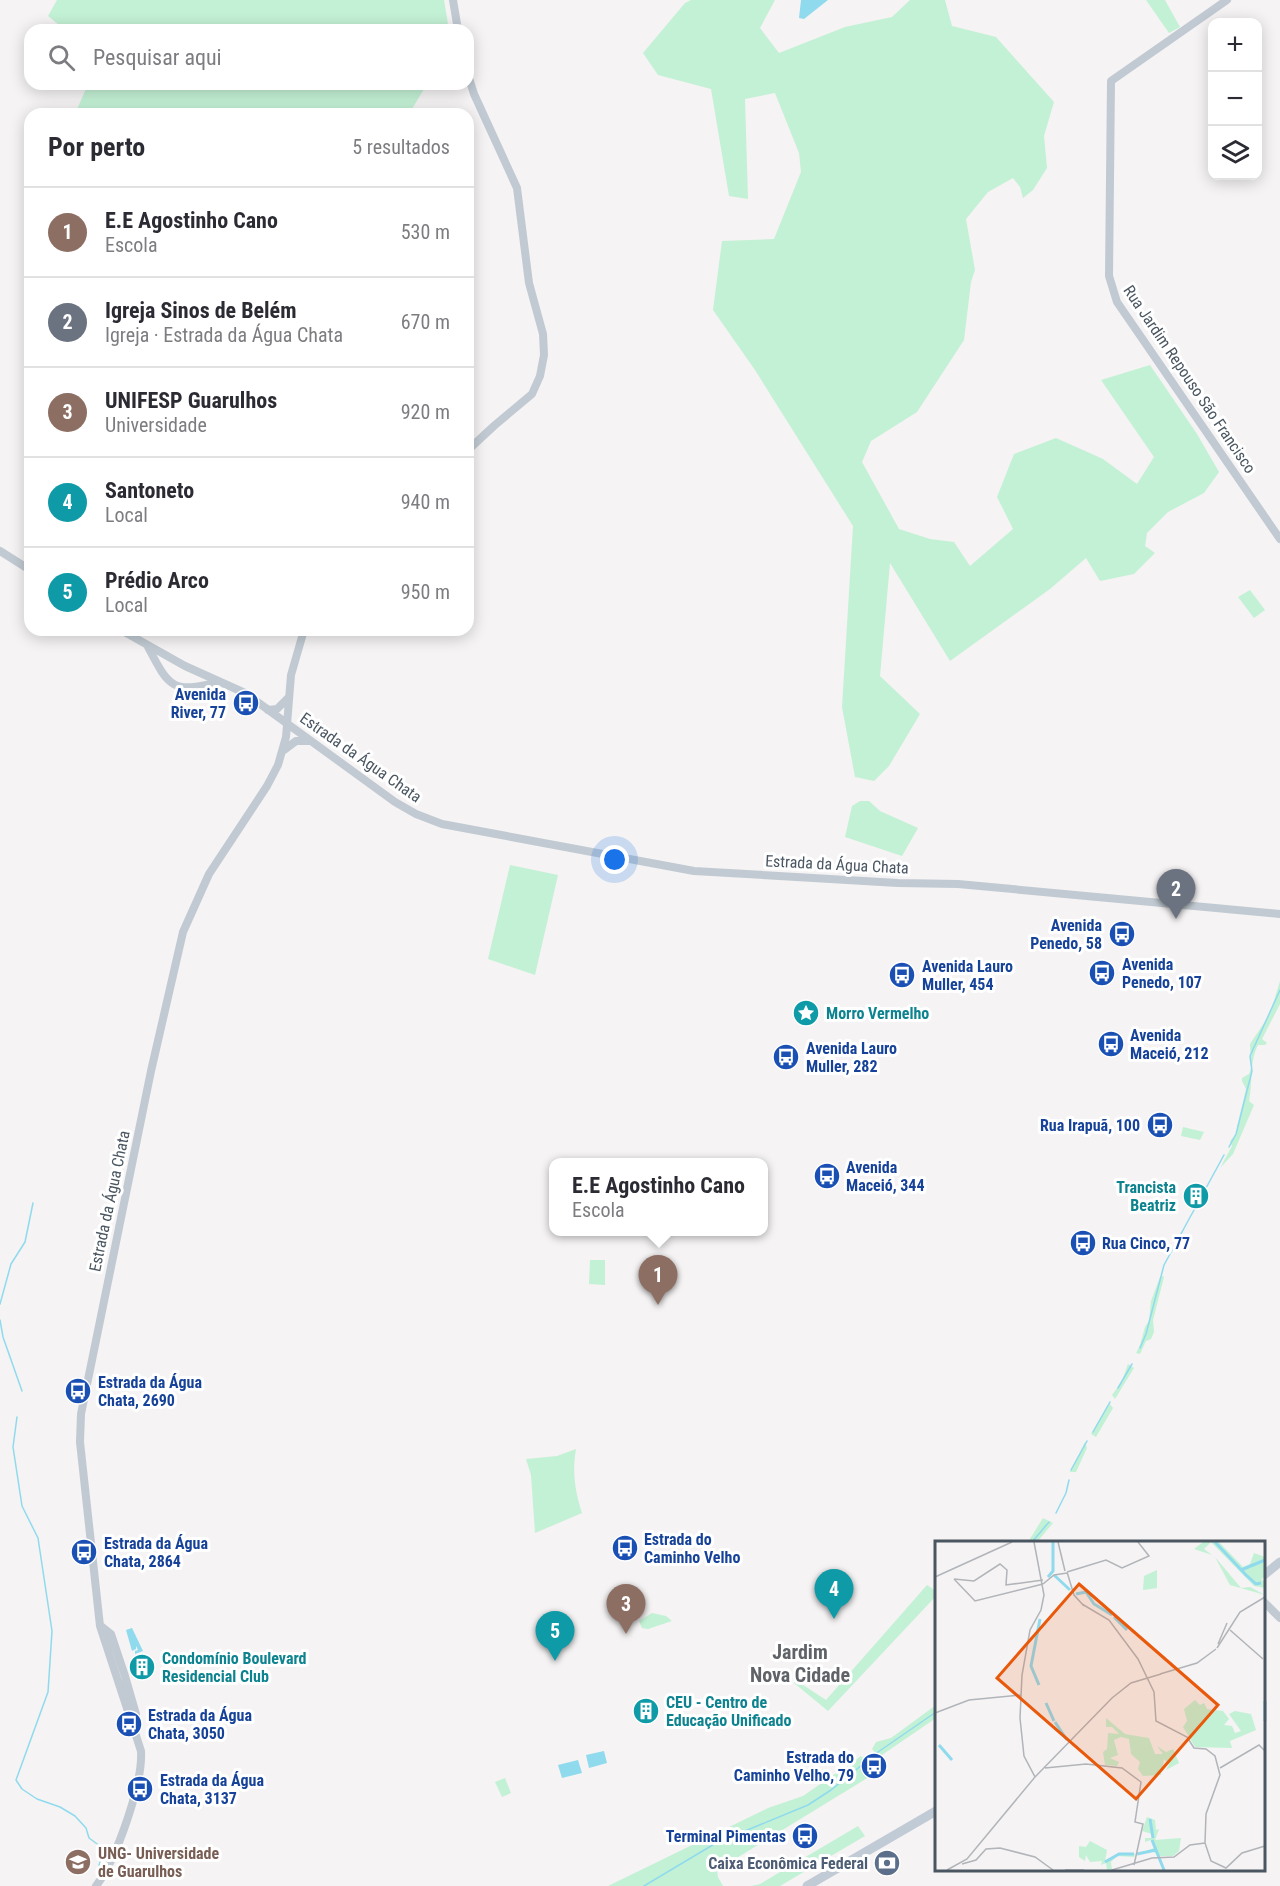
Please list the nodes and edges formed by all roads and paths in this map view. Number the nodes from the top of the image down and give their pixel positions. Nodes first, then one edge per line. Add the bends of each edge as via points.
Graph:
1 (453, 0) edge
2 (1227, 0) edge
3 (457, 24) edge
4 (473, 90) edge
5 (474, 444) edge
6 (1280, 539) edge
7 (0, 551) edge
8 (24, 566) edge
9 (131, 636) edge
10 (302, 636) edge
11 (148, 647) junction
12 (219, 682) junction
13 (288, 698) junction
14 (268, 710) junction
15 (287, 724) junction
16 (311, 741) junction
17 (284, 750) junction
18 (1280, 914) edge
19 (1280, 1562) edge
20 (1265, 1573) edge
21 (1265, 1604) edge
22 (1280, 1618) edge
23 (935, 1812) edge
24 (96, 1886) edge
25 (807, 1886) edge

1 - 3 street
2 - 6 street, Rua Jardim Repouso São Francisco via 1111,81 1109,276 1117,302
4 - 5 street via 517,188 529,283 543,334 544,355 532,394
7 - 8 street
9 - 11 street
10 - 13 street
11 - 12 street
11 - 12 street via 173,685 190,688
12 - 14 street via 245,693
13 - 14 street via 278,708
13 - 15 street
14 - 15 street
15 - 16 street, Estrada da Água Chata
15 - 17 street, Estrada da Água Chata
16 - 17 street via 296,741
16 - 18 street, Estrada da Água Chata via 395,802 442,824 661,865 726,873 958,885
17 - 24 street, Estrada da Água Chata via 267,786 209,874 183,932 148,1082 81,1414 80,1442 100,1626 141,1751 138,1781 114,1855
19 - 20 main road
21 - 22 street
23 - 25 main road

